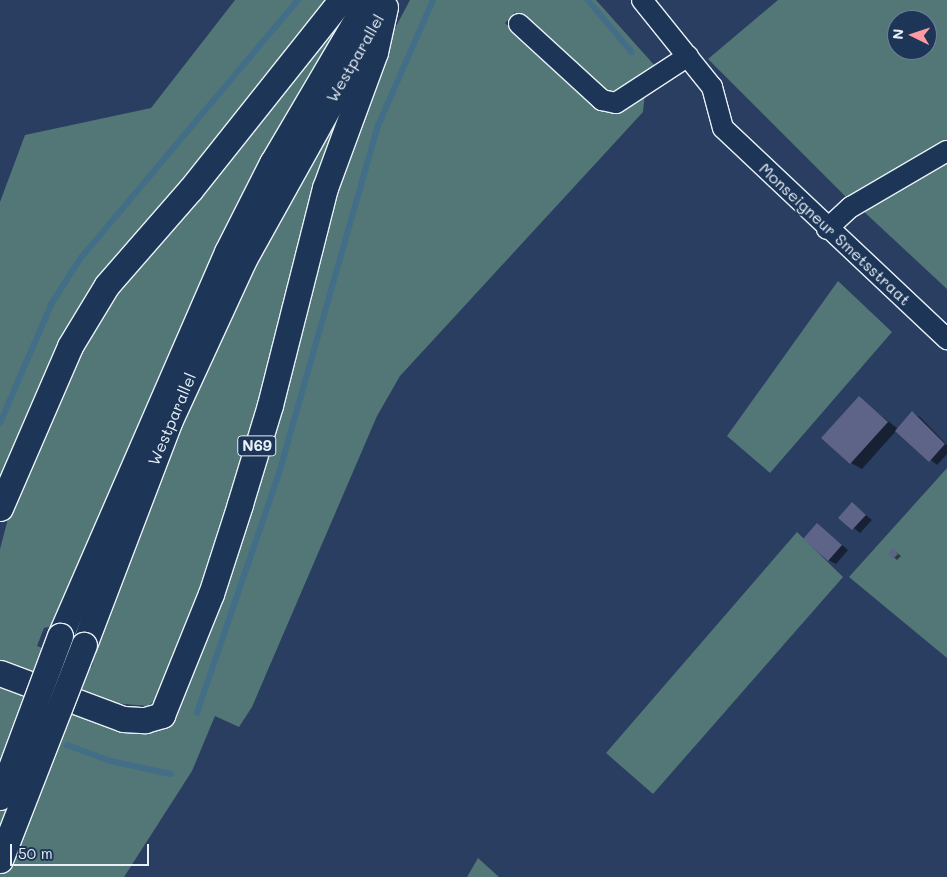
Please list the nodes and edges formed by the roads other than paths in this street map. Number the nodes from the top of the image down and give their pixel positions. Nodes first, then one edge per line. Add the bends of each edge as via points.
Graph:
1 (341, 0) edge
2 (642, 0) edge
3 (381, 2) edge
4 (519, 24) dead end
5 (688, 56) junction
6 (947, 151) edge
7 (827, 229) junction
8 (947, 339) edge
9 (0, 508) edge
10 (0, 673) edge
11 (0, 797) edge
12 (0, 860) edge

1 - 9 main road via 190,190 107,285 70,346
2 - 5 street
3 - 10 main road, N69 via 375,52 325,188 270,405 240,504 211,594 162,715 145,720 124,719
3 - 11 main road, Westparallel, bridge via 281,146 226,252 60,636
3 - 12 main road, Westparallel, bridge via 243,261 170,420
4 - 5 street via 602,100 616,103
5 - 7 street, Monseigneur Smetsstraat via 712,87 723,128
6 - 7 street via 851,207
7 - 8 street, Monseigneur Smetsstraat

